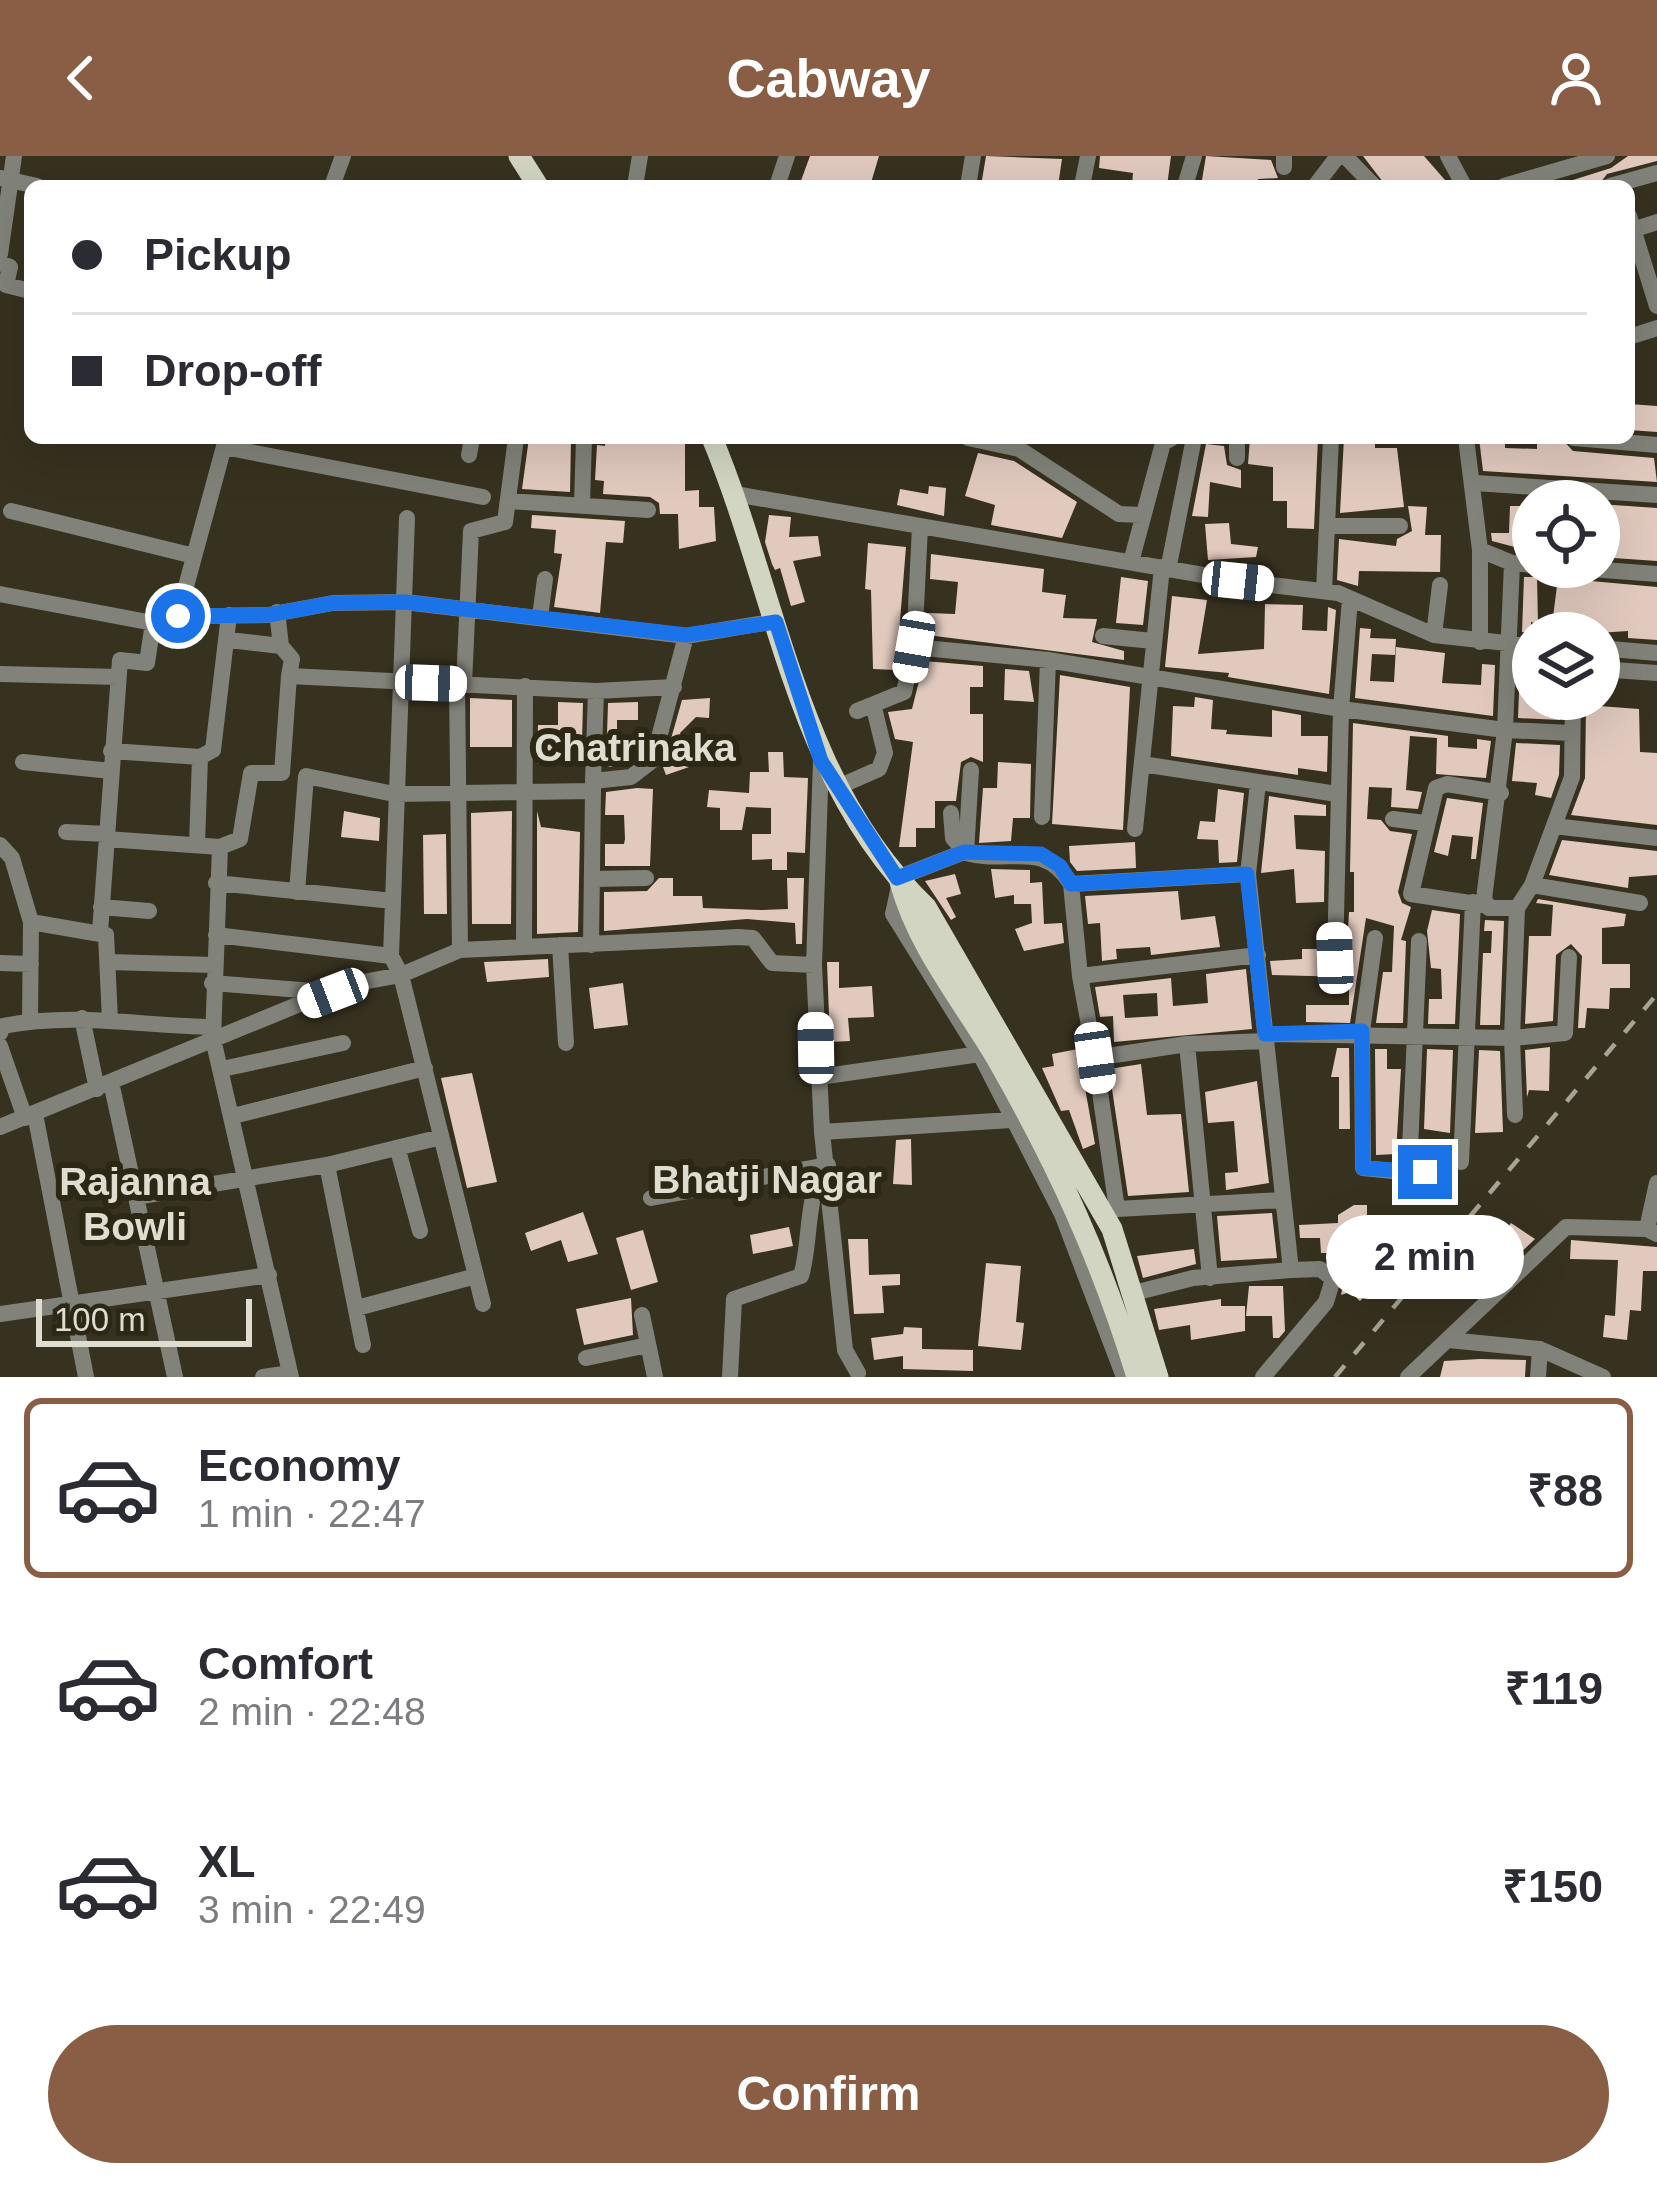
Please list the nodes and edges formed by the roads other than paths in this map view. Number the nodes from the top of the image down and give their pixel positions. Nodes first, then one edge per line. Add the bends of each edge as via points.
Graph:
1 (14, 156) edge
2 (1342, 156) edge
3 (1609, 156) edge
4 (1543, 164) edge
5 (5, 178) edge
6 (1320, 180) edge
7 (1368, 180) edge
8 (1515, 180) edge
9 (1635, 237) edge
10 (0, 258) edge
11 (1653, 277) edge
12 (24, 290) edge
13 (1657, 306) edge
14 (224, 444) edge
15 (235, 444) edge
16 (516, 444) edge
17 (584, 444) edge
18 (714, 444) edge
19 (1020, 444) edge
20 (1163, 444) edge
21 (1193, 444) edge
22 (1237, 444) edge
23 (1331, 444) edge
24 (1467, 444) edge
25 (1237, 458) dead end
26 (1475, 483) junction
27 (735, 494) junction
28 (1657, 495) edge
29 (483, 496) dead end
30 (508, 501) junction
31 (582, 504) junction
32 (648, 510) dead end
33 (11, 511) dead end
34 (1141, 515) junction
35 (406, 518) dead end
36 (1327, 526) junction
37 (1400, 526) dead end
38 (920, 527) junction
39 (1480, 550) junction
40 (194, 556) junction
41 (1131, 562) junction
42 (1511, 563) joint
43 (1165, 568) junction
44 (1620, 571) edge
45 (1657, 574) edge
46 (545, 579) dead end
47 (1440, 585) dead end
48 (1324, 591) junction
49 (0, 594) edge
50 (1350, 599) junction
51 (405, 602) junction
52 (465, 609) junction
53 (277, 612) junction
54 (229, 615) junction
55 (178, 616) junction
56 (540, 617) junction
57 (776, 622) junction
58 (153, 623) junction
59 (1435, 634) junction
60 (686, 635) junction
61 (1103, 636) dead end
62 (229, 640) junction
63 (1153, 641) junction
64 (1480, 642) junction
65 (1657, 643) edge
66 (1620, 644) edge
67 (281, 646) junction
68 (914, 647) junction
69 (1620, 647) edge
70 (1512, 649) edge
71 (1505, 650) junction
72 (1512, 652) edge
73 (1657, 653) edge
74 (1048, 660) junction
75 (1620, 670) edge
76 (1657, 673) edge
77 (0, 674) edge
78 (1150, 675) junction
79 (289, 676) junction
80 (118, 677) junction
81 (405, 682) junction
82 (461, 684) junction
83 (524, 686) junction
84 (674, 687) junction
85 (596, 691) junction
86 (1341, 709) junction
87 (1572, 720) edge
88 (1505, 730) junction
89 (1571, 733) junction
90 (112, 752) junction
91 (200, 758) junction
92 (821, 761) junction
93 (23, 762) dead end
94 (1142, 764) junction
95 (971, 770) dead end
96 (111, 771) junction
97 (283, 773) junction
98 (306, 776) junction
99 (1258, 783) junction
100 (593, 786) junction
101 (838, 787) junction
102 (1501, 793) junction
103 (394, 794) junction
104 (1337, 794) junction
105 (457, 795) junction
106 (526, 796) junction
107 (951, 813) dead end
108 (1042, 817) dead end
109 (1393, 819) dead end
110 (1425, 823) junction
111 (1554, 826) junction
112 (1135, 829) dead end
113 (65, 832) dead end
114 (106, 837) junction
115 (1657, 838) edge
116 (0, 844) edge
117 (197, 845) junction
118 (220, 847) junction
119 (965, 853) junction
120 (1247, 874) junction
121 (646, 878) dead end
122 (592, 880) junction
123 (899, 880) junction
124 (216, 883) junction
125 (1071, 884) junction
126 (1532, 885) junction
127 (297, 892) junction
128 (393, 901) junction
129 (1640, 903) dead end
130 (1481, 905) junction
131 (101, 907) junction
132 (1517, 908) junction
133 (149, 911) dead end
134 (918, 912) junction
135 (31, 922) junction
136 (100, 932) junction
137 (216, 935) junction
138 (1375, 938) dead end
139 (1419, 941) dead end
140 (560, 945) junction
141 (591, 945) junction
142 (524, 946) junction
143 (460, 950) junction
144 (391, 956) junction
145 (1258, 956) junction
146 (1569, 957) dead end
147 (1335, 958) dead end
148 (0, 962) edge
149 (108, 962) junction
150 (31, 964) junction
151 (814, 965) junction
152 (213, 974) junction
153 (401, 975) junction
154 (1080, 976) junction
155 (333, 993) junction
156 (82, 1018) junction
157 (30, 1020) junction
158 (110, 1020) junction
159 (1362, 1031) junction
160 (0, 1033) edge
161 (212, 1033) junction
162 (1415, 1034) junction
163 (1463, 1035) junction
164 (1266, 1038) junction
165 (1512, 1038) junction
166 (343, 1043) dead end
167 (566, 1043) dead end
168 (1187, 1044) junction
169 (0, 1046) edge
170 (980, 1054) junction
171 (1095, 1058) junction
172 (425, 1069) junction
173 (222, 1070) junction
174 (819, 1078) junction
175 (104, 1086) junction
176 (1515, 1114) dead end
177 (30, 1116) junction
178 (233, 1116) junction
179 (1011, 1120) junction
180 (0, 1127) edge
181 (822, 1132) junction
182 (441, 1138) junction
183 (398, 1150) junction
184 (1461, 1162) dead end
185 (327, 1165) junction
186 (828, 1165) junction
187 (1409, 1172) junction
188 (1442, 1176) dead end
189 (246, 1179) junction
190 (1657, 1183) edge
191 (136, 1197) junction
192 (651, 1198) dead end
193 (1282, 1200) junction
194 (1199, 1204) junction
195 (1117, 1209) junction
196 (420, 1231) dead end
197 (1652, 1232) edge
198 (1291, 1270) junction
199 (269, 1275) junction
200 (476, 1276) junction
201 (1210, 1278) junction
202 (1138, 1292) junction
203 (157, 1294) junction
204 (483, 1304) dead end
205 (68, 1306) junction
206 (357, 1308) junction
207 (0, 1314) edge
208 (642, 1315) dead end
209 (1449, 1340) junction
210 (363, 1345) dead end
211 (648, 1345) junction
212 (1540, 1348) junction
213 (586, 1358) dead end
214 (291, 1375) edge
215 (854, 1376) edge
216 (86, 1377) edge
217 (175, 1377) edge
218 (263, 1377) edge
219 (655, 1377) edge
220 (730, 1377) edge
221 (1124, 1377) edge
222 (1137, 1377) edge
223 (1158, 1377) edge
224 (1168, 1377) edge
225 (1263, 1377) edge
226 (1408, 1377) edge
227 (1538, 1377) edge
228 (1604, 1377) edge

1 - 5 street
2 - 6 street
2 - 7 street
3 - 4 street
4 - 8 street
5 - 10 street
9 - 11 street
10 - 12 street via 10,267 6,285
11 - 13 street
14 - 40 street
15 - 29 street
16 - 30 street
17 - 31 street
18 - 27 main road
19 - 34 street via 1119,514
20 - 34 street
21 - 43 street
22 - 25 street
23 - 36 street
24 - 26 street
26 - 28 street
26 - 39 street
27 - 38 street
27 - 57 main road
30 - 31 street
30 - 52 street via 500,528 471,531
31 - 32 street
33 - 40 street
34 - 41 street
35 - 51 street
36 - 37 street
36 - 48 street
38 - 41 street
38 - 68 street
39 - 42 street
39 - 64 street
40 - 55 street
41 - 43 street
42 - 71 street
43 - 48 street
43 - 63 street
44 - 45 street
46 - 56 street
47 - 59 street
48 - 50 street
49 - 58 street
50 - 59 street
50 - 86 street
51 - 52 street
51 - 53 street
51 - 81 street
52 - 56 street
52 - 82 street
53 - 54 street
53 - 67 street
54 - 55 street
54 - 62 street
55 - 58 street
56 - 60 street
57 - 60 street
57 - 92 main road
58 - 80 street via 147,663 120,660
59 - 64 street
60 - 84 street
61 - 63 street
62 - 67 street
62 - 91 street via 214,746
63 - 78 street
64 - 71 street
65 - 66 street
67 - 79 street via 292,659
68 - 74 street
68 - 101 street via 904,692 866,710 885,753 879,769
69 - 73 street
70 - 71 street
71 - 72 street
71 - 88 street
74 - 78 street
74 - 108 street
75 - 76 street
77 - 80 street
78 - 86 street
78 - 94 street
79 - 81 street
79 - 97 street
80 - 90 street
81 - 82 street
81 - 103 street
82 - 83 street
82 - 105 street
83 - 85 street
83 - 106 street
84 - 85 street
84 - 100 street via 653,760 631,777
85 - 100 street
86 - 88 street
86 - 104 street
87 - 89 street
88 - 89 street
88 - 102 street
89 - 111 street via 1572,777
90 - 91 street
90 - 96 street
91 - 117 street
92 - 101 main road
92 - 151 street
93 - 96 street
94 - 99 street
94 - 112 street
95 - 119 street
96 - 114 street
97 - 98 street
97 - 118 street via 251,772 240,839
98 - 103 street
98 - 127 street
99 - 104 street
99 - 120 street
100 - 106 street
100 - 122 street
101 - 123 main road
102 - 110 street via 1436,788
102 - 130 street
103 - 105 street
103 - 128 street
104 - 147 street
105 - 106 street
105 - 143 street
106 - 142 street
107 - 119 street via 953,838
109 - 110 street
110 - 130 street via 1403,893
111 - 115 street
111 - 126 street
113 - 114 street
114 - 117 street
114 - 131 street
116 - 135 street
117 - 118 street
118 - 124 street
119 - 123 street
119 - 125 street via 1041,854
120 - 125 street
120 - 145 street
121 - 122 street
122 - 141 street
123 - 134 main road
123 - 170 street via 892,914
124 - 127 street
124 - 137 street
125 - 154 street
126 - 129 street
126 - 132 street
127 - 128 street
128 - 144 street
130 - 132 street
130 - 163 street
131 - 133 street
131 - 136 street
132 - 165 street
134 - 222 main road via 1091,1238
134 - 223 main road via 1112,1228
135 - 136 street
135 - 150 street
136 - 149 street
137 - 144 street
137 - 152 street
138 - 159 street
139 - 162 street
140 - 141 street
140 - 142 street
140 - 167 street
141 - 151 street via 753,938 772,964
142 - 143 street
143 - 153 street
144 - 153 street
145 - 154 street
145 - 164 street
146 - 165 street via 1565,1034
148 - 150 street
149 - 152 street
149 - 158 street
150 - 157 street
151 - 174 street
152 - 155 street
152 - 161 street
153 - 155 street
153 - 172 street
154 - 171 street
155 - 161 street
156 - 157 street
156 - 158 street
156 - 175 street
157 - 160 street
158 - 161 street
159 - 162 street
159 - 164 street
159 - 187 street via 1363,1168
161 - 173 street
161 - 175 street
162 - 163 street
162 - 187 street
163 - 165 street
163 - 184 street
164 - 168 street
164 - 193 street
165 - 176 street
166 - 173 street
168 - 171 street
168 - 194 street
169 - 177 street
170 - 174 street
170 - 179 street
171 - 195 street
172 - 178 street
172 - 182 street
173 - 178 street
174 - 181 street
175 - 177 street
175 - 191 street
177 - 180 street
177 - 205 street
178 - 189 street
179 - 181 street
179 - 221 street via 1062,1214
181 - 186 street
182 - 183 street
182 - 200 street
183 - 185 street
183 - 196 street
185 - 189 street
185 - 206 street
186 - 192 street
186 - 215 street
186 - 220 street via 814,1182 801,1276 734,1299
187 - 188 street
189 - 191 street
189 - 199 street
190 - 197 street
191 - 203 street
193 - 194 street
193 - 198 street
194 - 195 street
194 - 201 street
195 - 202 street
197 - 209 street via 1566,1227
198 - 201 street
198 - 225 street via 1319,1269 1333,1279 1326,1302
199 - 203 street
199 - 214 street
200 - 204 street
200 - 206 street
201 - 202 street
202 - 224 street
203 - 205 street
203 - 217 street
205 - 207 street
205 - 216 street
206 - 210 street
208 - 211 street
209 - 212 street
209 - 226 street
211 - 213 street
211 - 219 street
212 - 227 street
212 - 228 street
214 - 218 street

